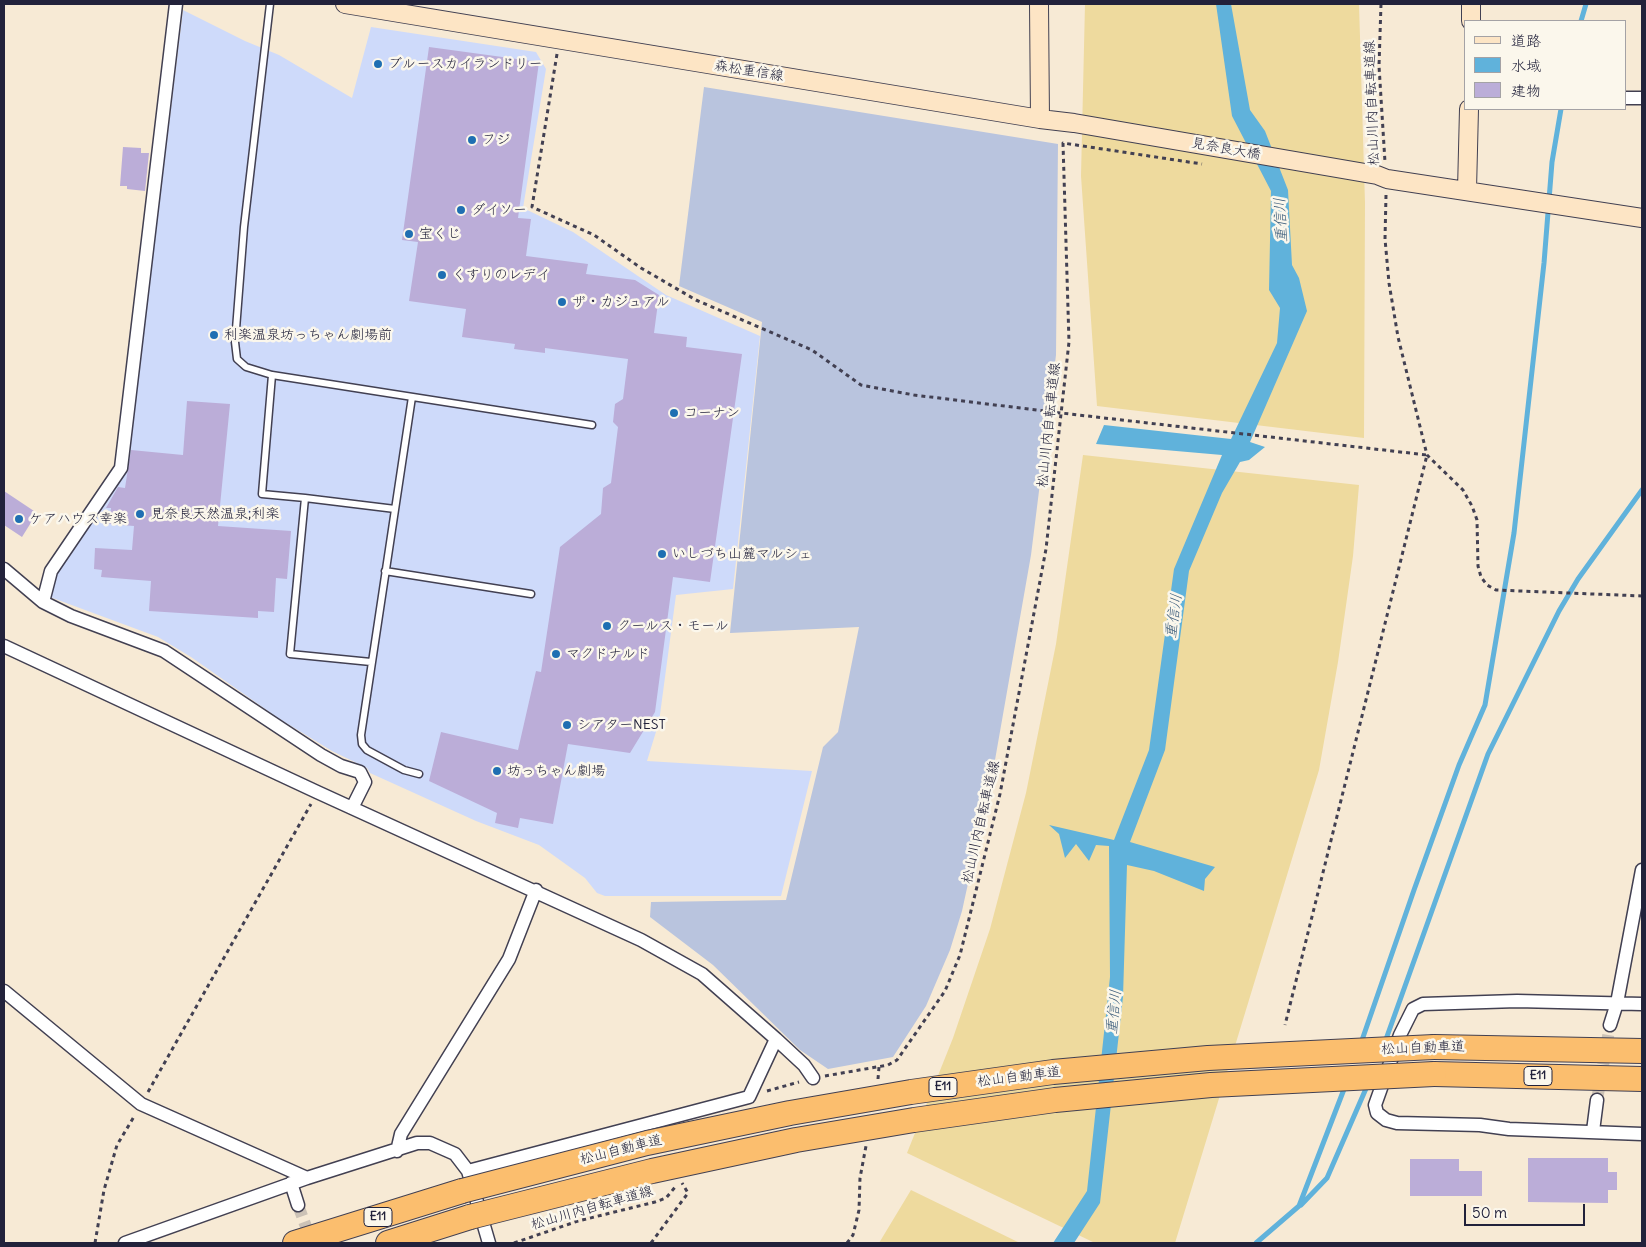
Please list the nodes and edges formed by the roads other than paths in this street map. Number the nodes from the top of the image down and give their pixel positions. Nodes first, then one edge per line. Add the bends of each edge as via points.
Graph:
1 (176, 4) edge
2 (270, 4) edge
3 (345, 4) edge
4 (1039, 4) edge
5 (1471, 4) edge
6 (1471, 20) edge
7 (1626, 98) edge
8 (1642, 98) edge
9 (1469, 110) edge
10 (1040, 119) junction
11 (1074, 123) joint
12 (1466, 190) junction
13 (1642, 218) edge
14 (272, 375) junction
15 (412, 397) junction
16 (592, 425) dead end
17 (305, 498) junction
18 (394, 509) junction
19 (4, 569) edge
20 (385, 571) junction
21 (531, 594) dead end
22 (43, 602) junction
23 (4, 646) edge
24 (372, 662) junction
25 (419, 774) dead end
26 (352, 808) junction
27 (1642, 870) edge
28 (536, 890) junction
29 (4, 991) edge
30 (1617, 1003) junction
31 (1642, 1004) edge
32 (1610, 1026) tunnel mouth
33 (776, 1039) junction
34 (1642, 1051) edge
35 (813, 1078) road end
36 (1642, 1079) edge
37 (1596, 1100) tunnel mouth
38 (1593, 1131) junction
39 (1642, 1134) edge
40 (397, 1151) junction
41 (307, 1178) junction
42 (465, 1181) junction
43 (292, 1183) junction
44 (298, 1205) tunnel mouth
45 (486, 1241) edge
46 (125, 1243) edge
47 (295, 1243) edge
48 (388, 1243) edge

1 - 22 street via 121,468 51,571
2 - 14 lane via 244,227 235,354 250,369
3 - 10 main road, 森松重信線
4 - 10 main road
5 - 6 main road
7 - 8 street
9 - 12 main road
10 - 11 main road, 森松重信線
11 - 12 main road, 見奈良大橋 via 1383,182
12 - 13 main road, 見奈良大橋
14 - 15 lane
14 - 17 lane via 262,494
15 - 16 lane
15 - 18 lane
17 - 18 lane
17 - 24 lane via 290,654
18 - 20 lane
19 - 22 street
20 - 21 lane
20 - 24 lane
22 - 26 street via 164,651 321,755 360,772 365,782
23 - 26 street
24 - 25 lane via 362,744 404,770
26 - 28 street
27 - 30 street
28 - 33 street via 641,940 702,974
28 - 40 street via 509,959 401,1134
29 - 41 street via 142,1104
30 - 31 street
30 - 32 street
30 - 38 street via 1516,1001 1423,1004 1413,1009 1400,1035 1375,1105 1377,1113 1397,1123
33 - 35 street
33 - 42 street via 749,1097
34 - 42 highway, 松山自動車道 / E11, bridge via 1434,1047 1208,1058 1053,1072 790,1113
36 - 48 highway, 松山自動車道 / E11, bridge via 1434,1074 1210,1085 1055,1100 796,1140 661,1169 470,1218
37 - 38 street
38 - 39 street
40 - 41 street
40 - 42 street via 417,1143 430,1143 455,1154
41 - 43 street
42 - 45 street
42 - 47 highway, 松山自動車道 / E11
43 - 44 street
43 - 46 street

